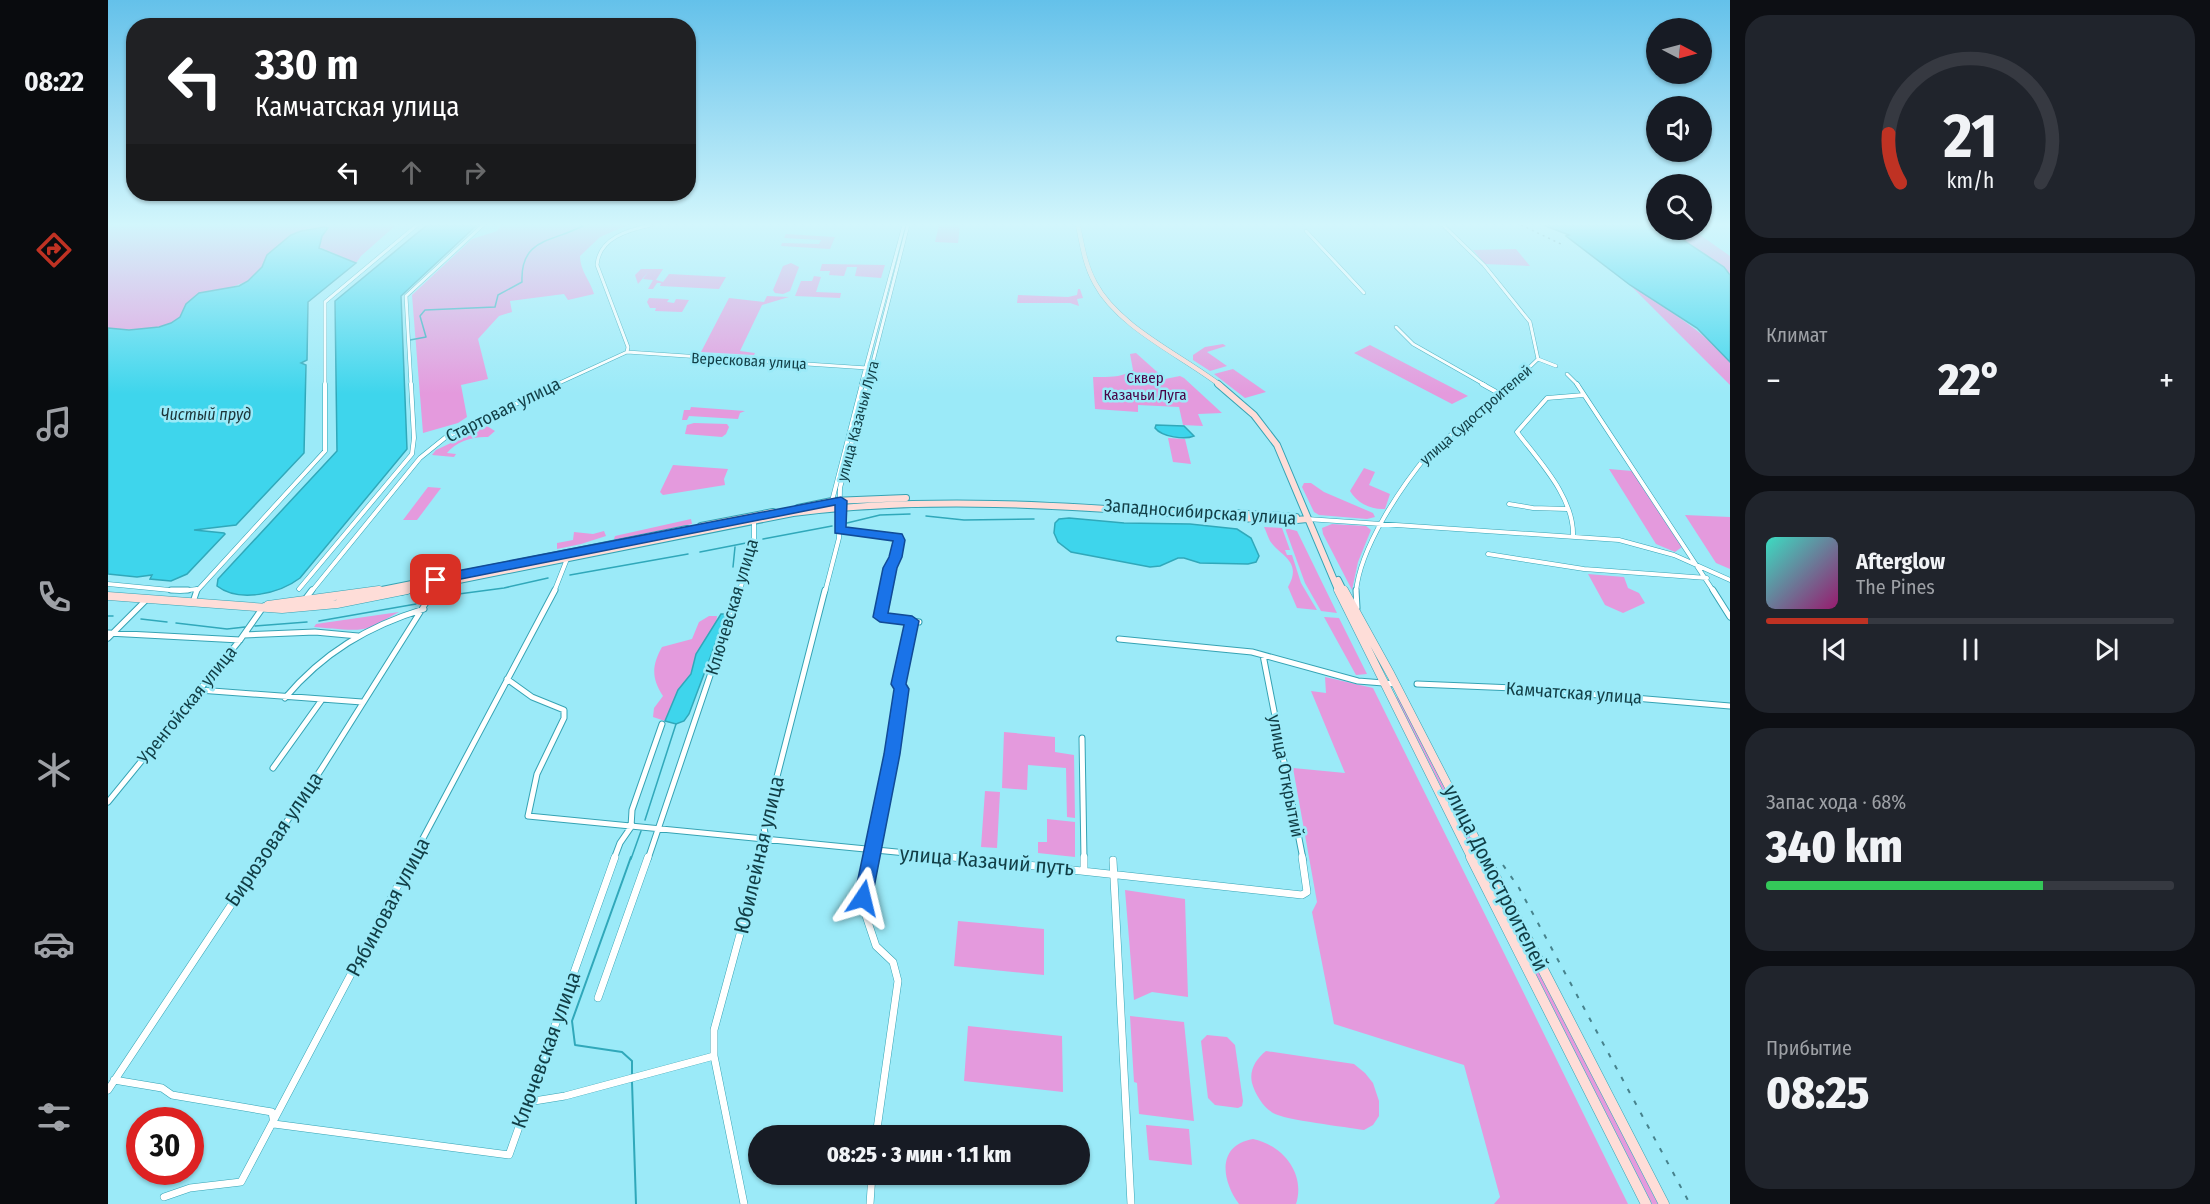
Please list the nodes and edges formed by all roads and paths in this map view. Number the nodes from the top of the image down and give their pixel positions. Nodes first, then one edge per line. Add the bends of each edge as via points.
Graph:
1 (350, 281) edge
2 (422, 281) edge
3 (603, 281) edge
4 (890, 281) edge
5 (893, 281) edge
6 (1096, 281) edge
7 (1353, 281) edge
8 (1497, 281) edge
9 (1364, 293) dead end
10 (1396, 327) dead end
11 (627, 352) junction
12 (1538, 359) junction
13 (1556, 366) dead end
14 (866, 368) junction
15 (872, 368) junction
16 (1567, 374) dead end
17 (1500, 394) junction
18 (1584, 395) junction
19 (832, 501) junction
20 (840, 503) junction
21 (1509, 504) dead end
22 (1567, 509) junction
23 (1307, 519) junction
24 (754, 521) junction
25 (1383, 523) junction
26 (840, 530) junction
27 (1573, 537) junction
28 (1323, 554) junction
29 (1488, 554) dead end
30 (567, 559) junction
31 (1697, 566) junction
32 (1707, 578) junction
33 (1730, 580) edge
34 (111, 585) edge
35 (437, 585) junction
36 (196, 589) junction
37 (299, 589) dead end
38 (108, 590) edge
39 (108, 596) edge
40 (146, 600) junction
41 (193, 604) junction
42 (302, 605) junction
43 (264, 606) junction
44 (424, 609) junction
45 (1359, 614) junction
46 (1730, 617) edge
47 (109, 635) edge
48 (244, 635) junction
49 (358, 636) junction
50 (1119, 639) dead end
51 (240, 640) junction
52 (1263, 655) junction
53 (507, 679) junction
54 (1383, 683) junction
55 (1396, 684) junction
56 (1417, 684) dead end
57 (199, 690) junction
58 (285, 698) junction
59 (321, 701) junction
60 (362, 702) junction
61 (1730, 706) edge
62 (662, 724) dead end
63 (1082, 738) dead end
64 (273, 768) dead end
65 (108, 802) edge
66 (631, 827) junction
67 (659, 827) junction
68 (766, 840) junction
69 (872, 850) junction
70 (1113, 860) dead end
71 (1084, 870) junction
72 (1114, 873) junction
73 (1302, 895) joint
74 (597, 998) dead end
75 (714, 1056) junction
76 (114, 1080) junction
77 (108, 1090) edge
78 (528, 1102) junction
79 (274, 1124) junction
80 (877, 1125) edge
81 (871, 1185) edge
82 (164, 1197) dead end
83 (744, 1204) edge
84 (870, 1204) edge
85 (1131, 1204) edge
86 (1646, 1204) edge
87 (1664, 1204) edge

1 - 36 street via 325,302 325,451
2 - 37 street via 406,296 412,454
3 - 11 street
4 - 14 street, улица Казачьи Луга
5 - 15 street, улица Казачьи Луга
6 - 23 main road, улица Домостроителей via 1106,299 1136,327 1218,382 1254,414 1277,445
7 - 9 street
8 - 12 street, улица Судостроителей via 1530,322
10 - 17 street via 1413,344
11 - 14 street, Вересковая улица
11 - 42 street, Стартовая улица via 499,411 434,446 420,458
12 - 13 street
12 - 17 street, улица Судостроителей
14 - 15 street, Вересковая улица
14 - 19 street, улица Казачьи Луга
15 - 20 street, улица Казачьи Луга via 841,484
16 - 18 street
17 - 25 street, улица Судостроителей via 1424,459
18 - 22 street via 1547,398 1517,432 1531,448
18 - 31 street
19 - 20 main road, Западносибирская улица
19 - 42 main road, Западносибирская улица
20 - 23 main road, Западносибирская улица via 959,502
20 - 24 main road, Западносибирская улица
20 - 26 street, Юбилейная улица
21 - 22 street
22 - 27 street via 1574,525
23 - 25 street
23 - 28 main road, улица Домостроителей
24 - 30 main road, Западносибирская улица
24 - 67 street, Ключевская улица via 754,547
25 - 27 street
25 - 45 street, улица Судостроителей via 1366,549 1356,597
26 - 68 street, Юбилейная улица via 764,827
26 - 69 street via 897,537 896,557 880,617 915,621 899,684 892,754
27 - 31 street via 1648,546
28 - 45 main road, улица Домостроителей
28 - 54 main road, улица Домостроителей
29 - 32 street via 1584,569
30 - 35 main road, Западносибирская улица
30 - 53 street, Рябиновая улица via 559,582
31 - 32 street
31 - 33 street
32 - 46 street
34 - 36 street
34 - 38 street
35 - 42 main road, Западносибирская улица via 362,600
35 - 44 street, Бирюзовая улица
36 - 41 street
39 - 40 main road, Западносибирская улица
40 - 41 main road, Западносибирская улица
40 - 47 street
41 - 43 main road, Западносибирская улица
42 - 43 main road, Западносибирская улица
43 - 48 street, Уренгойская улица
44 - 49 street
44 - 60 street, Бирюзовая улица
45 - 55 main road, улица Домостроителей
47 - 51 street
48 - 49 street via 315,632
48 - 51 street, Уренгойская улица
49 - 58 street via 315,665
50 - 52 street
51 - 57 street, Уренгойская улица
52 - 54 street via 1358,681
52 - 73 street, улица Открытий via 1308,886
53 - 66 street, улица Казачий путь via 534,698 564,710 564,718 537,774 528,816
53 - 79 street, Рябиновая улица
54 - 55 street
54 - 86 main road, улица Домостроителей
55 - 87 main road, улица Домостроителей
56 - 61 street, Камчатская улица
57 - 58 street
57 - 65 street, Уренгойская улица
58 - 59 street
59 - 60 street
59 - 64 street
60 - 76 street, Бирюзовая улица
62 - 66 street, Ключевская улица via 632,810
63 - 71 street
66 - 67 street, улица Казачий путь
66 - 78 street, Ключевская улица via 620,843
67 - 68 street, улица Казачий путь
67 - 74 street, Ключевская улица
68 - 69 street, улица Казачий путь
68 - 75 street, Юбилейная улица via 714,1030
69 - 71 street, улица Казачий путь
69 - 80 street via 864,910 876,946 893,962 898,981
70 - 72 street
71 - 72 street, улица Казачий путь
72 - 73 street, улица Казачий путь
72 - 85 street
75 - 78 street via 565,1096
75 - 83 street, Юбилейная улица
76 - 77 street, Бирюзовая улица
76 - 79 street via 162,1088 172,1095 272,1112
78 - 79 street, Ключевская улица via 509,1155
79 - 82 street, Рябиновая улица via 242,1182 190,1188
81 - 84 street

